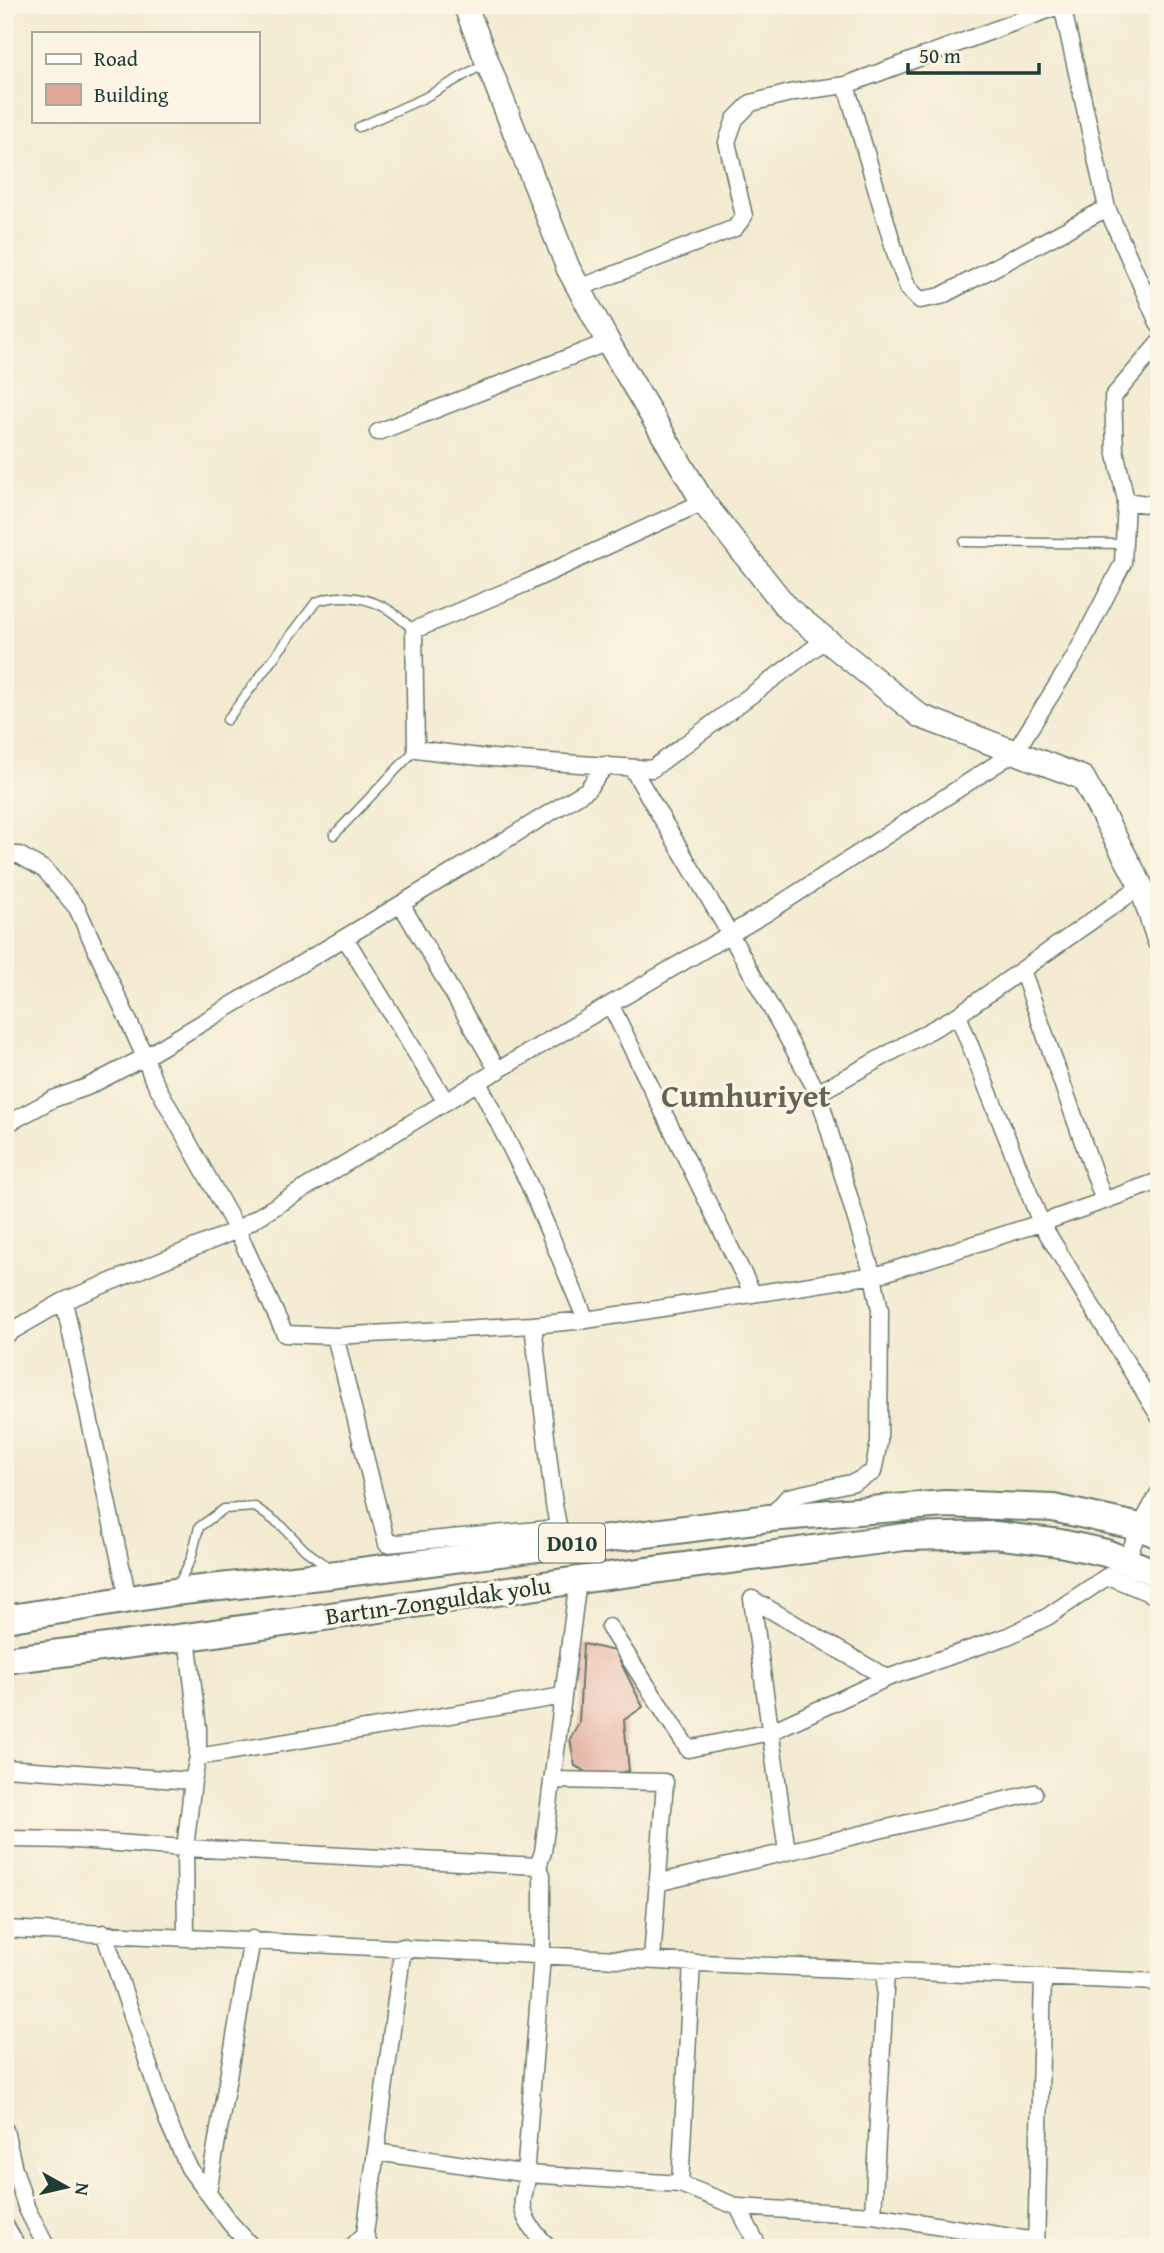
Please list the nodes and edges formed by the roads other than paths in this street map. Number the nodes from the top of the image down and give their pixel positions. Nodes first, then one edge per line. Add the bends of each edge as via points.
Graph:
1 (465, 5) edge
2 (1061, 5) edge
3 (487, 63) junction
4 (845, 85) junction
5 (359, 127) dead end
6 (1107, 208) junction
7 (579, 288) junction
8 (1159, 325) edge
9 (608, 342) junction
10 (1159, 342) edge
11 (378, 432) dead end
12 (1126, 501) junction
13 (703, 502) junction
14 (1159, 506) edge
15 (964, 542) dead end
16 (1124, 544) junction
17 (414, 629) junction
18 (825, 640) junction
19 (227, 720) dead end
20 (416, 750) junction
21 (1014, 752) junction
22 (606, 765) junction
23 (632, 768) junction
24 (334, 835) dead end
25 (5, 855) edge
26 (1141, 886) junction
27 (401, 904) junction
28 (730, 934) junction
29 (345, 938) junction
30 (1159, 942) edge
31 (1022, 970) junction
32 (611, 1006) junction
33 (958, 1015) junction
34 (145, 1057) junction
35 (499, 1071) junction
36 (478, 1082) junction
37 (818, 1093) junction
38 (446, 1102) junction
39 (5, 1125) edge
40 (1159, 1181) edge
41 (1104, 1201) junction
42 (1041, 1223) junction
43 (237, 1230) junction
44 (873, 1276) junction
45 (753, 1294) junction
46 (64, 1301) junction
47 (586, 1320) junction
48 (533, 1325) junction
49 (5, 1335) edge
50 (335, 1336) junction
51 (1159, 1416) edge
52 (1159, 1493) edge
53 (769, 1518) junction
54 (1149, 1531) edge
55 (561, 1536) junction
56 (1126, 1561) junction
57 (338, 1574) junction
58 (1159, 1574) edge
59 (578, 1580) junction
60 (125, 1588) dead end
61 (174, 1592) junction
62 (1159, 1597) edge
63 (5, 1619) edge
64 (609, 1627) dead end
65 (187, 1637) junction
66 (5, 1660) edge
67 (887, 1678) junction
68 (563, 1696) junction
69 (770, 1732) junction
70 (198, 1757) junction
71 (5, 1768) edge
72 (552, 1780) junction
73 (193, 1781) junction
74 (1034, 1793) dead end
75 (5, 1839) edge
76 (185, 1848) junction
77 (787, 1852) junction
78 (538, 1867) junction
79 (657, 1883) junction
80 (5, 1929) edge
81 (104, 1933) junction
82 (186, 1937) junction
83 (252, 1939) junction
84 (403, 1947) junction
85 (542, 1955) junction
86 (652, 1960) junction
87 (692, 1962) junction
88 (886, 1971) junction
89 (1043, 1977) junction
90 (1159, 1982) edge
91 (5, 2130) edge
92 (376, 2152) junction
93 (528, 2174) junction
94 (680, 2184) junction
95 (208, 2192) junction
96 (738, 2207) junction
97 (873, 2215) junction
98 (5, 2225) edge
99 (368, 2241) edge
100 (1036, 2244) edge
101 (18, 2248) edge
102 (47, 2248) edge
103 (253, 2248) edge
104 (351, 2248) edge
105 (549, 2248) edge
106 (759, 2248) edge

1 - 3 main road
2 - 4 street
2 - 6 street
3 - 5 lane
3 - 7 main road
4 - 6 street via 897,259 908,288 920,300 941,296
4 - 7 street via 751,103 734,118 727,142 744,216 735,228
6 - 8 street
7 - 9 main road
9 - 11 street
9 - 13 main road
10 - 12 street via 1113,397 1115,450
12 - 14 street
12 - 16 street
13 - 17 street
13 - 18 main road via 787,608
15 - 16 lane
16 - 21 street via 1123,563 1074,657
17 - 19 lane via 383,606 355,598 316,603
17 - 20 street
18 - 21 main road via 920,716
18 - 23 street via 652,769
20 - 22 street
20 - 24 lane
21 - 26 main road via 1083,778
21 - 28 street
22 - 23 street
22 - 27 street via 587,790
23 - 28 street
25 - 34 street via 19,855 45,870 77,908
26 - 30 main road
26 - 31 street
27 - 29 street
27 - 35 street
28 - 32 street
28 - 37 street
29 - 34 street
29 - 38 street
31 - 33 street
31 - 41 street
32 - 35 street
32 - 45 street
33 - 37 street
33 - 42 street
34 - 39 street
34 - 43 street
35 - 36 street
36 - 38 street
36 - 47 street via 528,1182
37 - 44 street
38 - 43 street
40 - 41 street
41 - 42 street
42 - 44 street
42 - 51 street
43 - 46 street
43 - 50 street via 285,1334
44 - 45 street
44 - 53 street via 880,1310 879,1442 873,1472 855,1482 788,1497
45 - 47 street
46 - 49 street
46 - 60 street
47 - 48 street
48 - 50 street
48 - 55 street
50 - 55 street via 387,1544
52 - 54 street
53 - 54 highway, Bartın-Zonguldak yolu / D010 via 945,1504 1053,1508
53 - 55 highway, Bartın-Zonguldak yolu / D010
54 - 56 street
55 - 57 highway, Bartın-Zonguldak yolu / D010
56 - 58 highway, Bartın-Zonguldak yolu / D010
56 - 59 highway, Bartın-Zonguldak yolu / D010 via 1060,1543 995,1535 905,1537
57 - 61 highway, Bartın-Zonguldak yolu / D010
57 - 61 lane via 255,1507 224,1509 199,1527 191,1559
59 - 65 highway, Bartın-Zonguldak yolu / D010
59 - 68 street
61 - 63 highway, Bartın-Zonguldak yolu / D010
62 - 67 street via 1108,1576 1047,1617 1008,1636
64 - 69 street via 688,1749
65 - 66 highway, Bartın-Zonguldak yolu / D010
65 - 70 street
67 - 69 street
67 - 69 street via 752,1600
68 - 70 street
68 - 72 street
69 - 77 street
70 - 73 street
71 - 73 street
72 - 78 street
72 - 79 street via 665,1782
73 - 76 street
74 - 77 street
75 - 76 street
76 - 78 street
76 - 82 street
77 - 79 street
78 - 85 street via 542,1875
79 - 86 street
80 - 81 street
81 - 82 street
81 - 95 street via 168,2122 189,2168
82 - 83 street
83 - 84 street
83 - 95 street
84 - 85 street
84 - 92 street
85 - 86 street
85 - 93 street
86 - 87 street
87 - 88 street
87 - 94 street
88 - 89 street
88 - 97 street
89 - 90 street
89 - 100 street
91 - 102 street via 27,2209
92 - 93 street
92 - 99 street
93 - 94 street
93 - 105 street via 522,2203 531,2229
94 - 96 street
95 - 103 street
96 - 97 street
96 - 106 street
97 - 100 street
98 - 101 street
99 - 104 street

